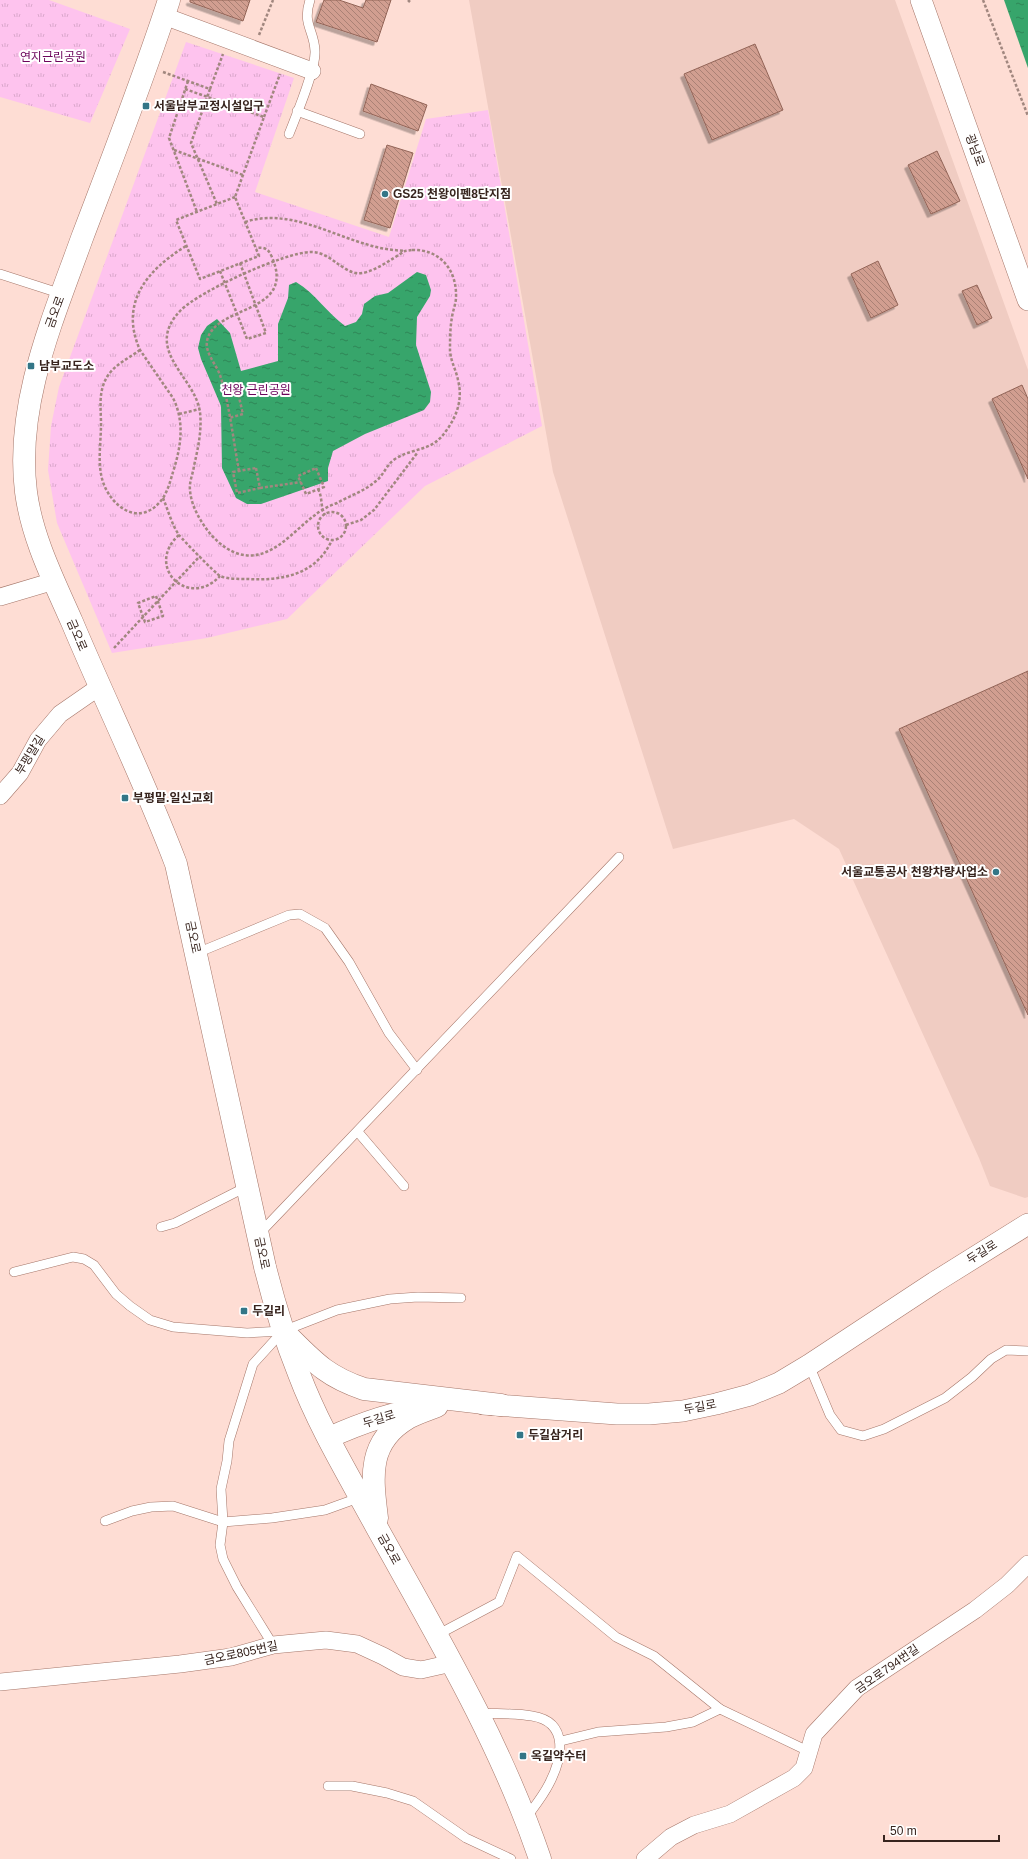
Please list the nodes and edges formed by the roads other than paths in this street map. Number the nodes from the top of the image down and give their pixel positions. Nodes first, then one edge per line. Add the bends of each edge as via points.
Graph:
1 (310, 0) edge
2 (921, 0) edge
3 (167, 8) edge
4 (312, 71) junction
5 (297, 111) junction
6 (289, 134) dead end
7 (360, 134) dead end
8 (0, 274) edge
9 (62, 294) junction
10 (1028, 300) edge
11 (54, 581) junction
12 (0, 596) edge
13 (99, 687) junction
14 (0, 796) edge
15 (619, 857) dead end
16 (197, 953) junction
17 (417, 1070) junction
18 (358, 1132) junction
19 (248, 1186) junction
20 (404, 1186) dead end
21 (1028, 1224) edge
22 (161, 1227) dead end
23 (258, 1235) junction
24 (14, 1272) dead end
25 (461, 1298) dead end
26 (283, 1331) junction
27 (1028, 1352) edge
28 (809, 1365) junction
29 (501, 1405) junction
30 (437, 1406) junction
31 (328, 1438) junction
32 (360, 1497) junction
33 (106, 1521) dead end
34 (223, 1522) junction
35 (378, 1530) junction
36 (1028, 1564) edge
37 (437, 1635) junction
38 (273, 1645) junction
39 (452, 1662) junction
40 (0, 1682) edge
41 (720, 1709) junction
42 (478, 1713) junction
43 (560, 1741) junction
44 (808, 1751) junction
45 (328, 1786) dead end
46 (526, 1819) junction
47 (511, 1859) edge
48 (540, 1859) edge
49 (645, 1859) edge

1 - 4 lane via 306,21 315,51
2 - 10 street, 광남로
3 - 4 street via 228,39
3 - 9 main road, 금오로
4 - 5 lane
5 - 6 lane
5 - 7 lane
8 - 9 lane
9 - 11 main road, 금오로 via 44,341 34,384 26,423 24,459 27,494 34,528
11 - 12 street
11 - 13 main road, 금오로
13 - 14 street, 부평말길 via 60,714 38,740 20,773
13 - 16 main road, 금오로 via 176,864
15 - 17 lane
16 - 17 lane via 289,915 300,914 311,919 325,928 349,962 390,1033
16 - 19 main road, 금오로
17 - 18 lane
18 - 20 lane
18 - 23 lane
19 - 22 lane via 175,1223
19 - 23 main road, 금오로
21 - 28 street, 두길로
23 - 26 main road, 금오로 via 264,1267
24 - 26 lane via 74,1257 84,1259 94,1265 116,1294 150,1320 173,1327 247,1333
25 - 26 lane via 418,1297 359,1304 336,1310
26 - 29 main road via 314,1362 344,1382 370,1390
26 - 31 main road, 금오로 via 299,1375
26 - 34 lane via 253,1364 229,1441 220,1489
27 - 28 lane via 1006,1350 991,1359 946,1398 884,1429 863,1436 841,1430 830,1415
28 - 29 street, 두길로 via 779,1383 750,1395 683,1410 617,1414
29 - 30 street, 두길로
30 - 31 street, 두길로 via 384,1416
30 - 35 main road via 409,1417 395,1427 384,1438 377,1452 373,1486
31 - 32 main road, 금오로
32 - 34 lane via 324,1510
32 - 35 main road, 금오로
33 - 34 lane via 144,1508 173,1506
34 - 38 lane via 220,1545 223,1559
35 - 37 main road, 금오로
36 - 44 street, 금오로794번길 via 1007,1585 975,1610 857,1688 814,1734
37 - 39 main road, 금오로
37 - 41 lane via 498,1602 517,1556 616,1637 654,1656
38 - 39 street, 금오로805번길 via 326,1640 357,1644 403,1667 421,1670
38 - 40 street, 금오로805번길 via 230,1657
39 - 42 main road, 금오로
41 - 43 lane via 693,1722 666,1727 598,1732
41 - 44 lane
42 - 43 lane via 533,1716 547,1721 556,1728
42 - 46 main road, 금오로
43 - 46 lane via 558,1758 549,1784
44 - 49 street, 금오로794번길 via 804,1768 794,1778 730,1814 694,1825 670,1837
45 - 47 lane via 352,1786 413,1801 466,1838
46 - 48 main road, 금오로

